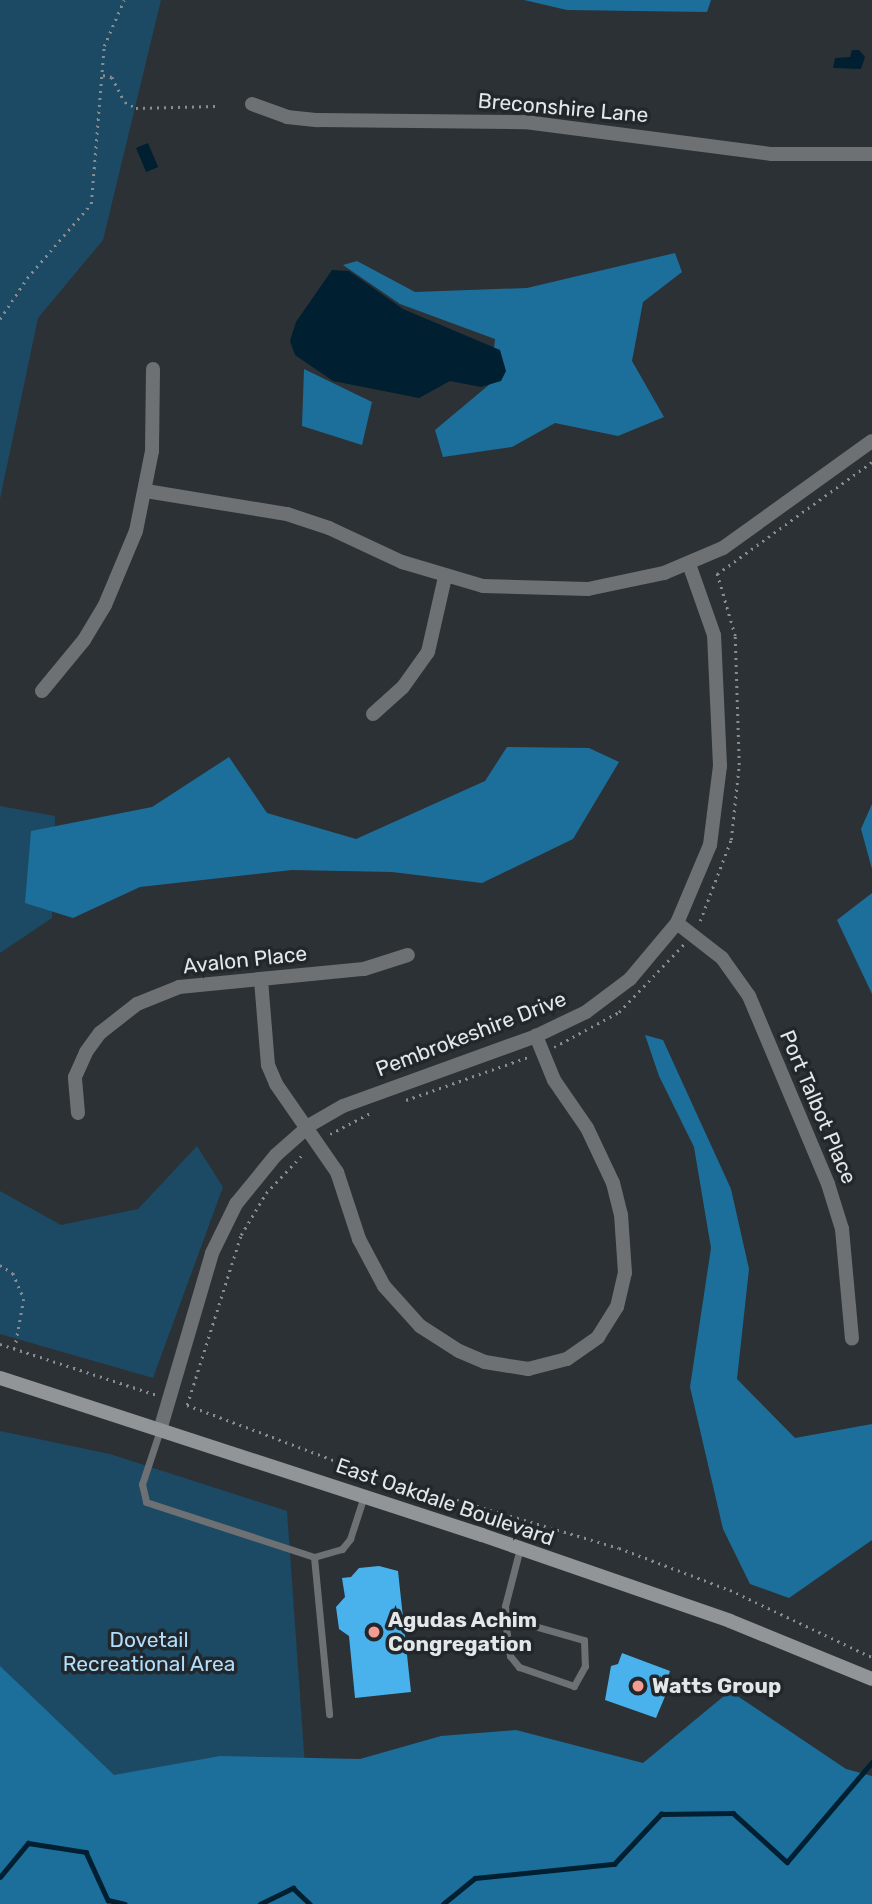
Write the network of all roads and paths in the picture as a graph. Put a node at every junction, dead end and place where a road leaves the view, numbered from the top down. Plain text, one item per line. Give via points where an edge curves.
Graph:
1 (124, 0) edge
2 (103, 75) junction
3 (251, 104) dead end
4 (216, 106) dead end
5 (872, 154) edge
6 (0, 319) edge
7 (153, 369) dead end
8 (872, 441) edge
9 (872, 462) edge
10 (146, 491) junction
11 (689, 564) junction
12 (445, 577) junction
13 (42, 691) dead end
14 (373, 714) dead end
15 (677, 923) junction
16 (692, 933) junction
17 (408, 955) dead end
18 (261, 980) junction
19 (536, 1036) junction
20 (542, 1052) junction
21 (402, 1101) dead end
22 (382, 1109) dead end
23 (78, 1114) dead end
24 (305, 1129) junction
25 (315, 1143) junction
26 (0, 1265) edge
27 (852, 1339) dead end
28 (0, 1344) edge
29 (15, 1348) junction
30 (0, 1378) edge
31 (168, 1398) junction
32 (187, 1405) junction
33 (160, 1430) junction
34 (364, 1496) junction
35 (520, 1548) junction
36 (314, 1557) junction
37 (506, 1618) junction
38 (872, 1657) edge
39 (872, 1679) edge
40 (329, 1714) dead end

1 - 2 path via 107,35
2 - 4 path via 111,77 132,107
2 - 6 path via 91,204 27,278
3 - 5 street, Breconshire Lane via 287,117 318,120 525,122 772,154
7 - 10 street
8 - 11 street via 755,529
9 - 16 path via 716,574 735,636 739,765 731,840 708,906
10 - 12 street via 287,514
10 - 13 street via 136,531 105,606
11 - 12 street via 627,583 562,591 523,591
11 - 15 street, Pembrokeshire Drive via 714,635 720,766 710,845
12 - 14 street via 428,652 403,687
15 - 16 street, Port Talbot Place
15 - 19 street, Pembrokeshire Drive via 649,960 609,997
16 - 20 path via 660,975 619,1012
16 - 27 street, Port Talbot Place via 722,958 749,996 828,1184 842,1229
17 - 18 street, Avalon Place via 364,969
18 - 23 street, Avalon Place via 179,986 117,1017 100,1033 77,1070
18 - 24 street via 268,1065
19 - 20 street
19 - 24 street, Pembrokeshire Drive via 368,1095
20 - 21 path
20 - 25 street via 554,1080 600,1153 615,1194 625,1247 617,1307 598,1337 567,1359 538,1368 508,1368 458,1351 420,1326 399,1306 371,1265 345,1190
22 - 25 path
24 - 25 street
24 - 31 street, Pembrokeshire Drive via 252,1182 223,1228
25 - 32 path via 279,1178 240,1235
26 - 29 path via 13,1273 24,1299
28 - 29 path
29 - 31 path
30 - 33 main road, East Oakdale Boulevard
31 - 32 path
31 - 33 street, Pembrokeshire Drive
32 - 38 path via 376,1476 619,1548 730,1590
33 - 34 main road, East Oakdale Boulevard
33 - 36 lane via 142,1484 146,1502
34 - 35 main road, East Oakdale Boulevard
34 - 36 lane via 350,1539 341,1549
35 - 37 lane
35 - 39 main road, East Oakdale Boulevard via 730,1621
36 - 40 lane
37 - 37 lane via 510,1656 519,1667 574,1686 585,1666 584,1640

